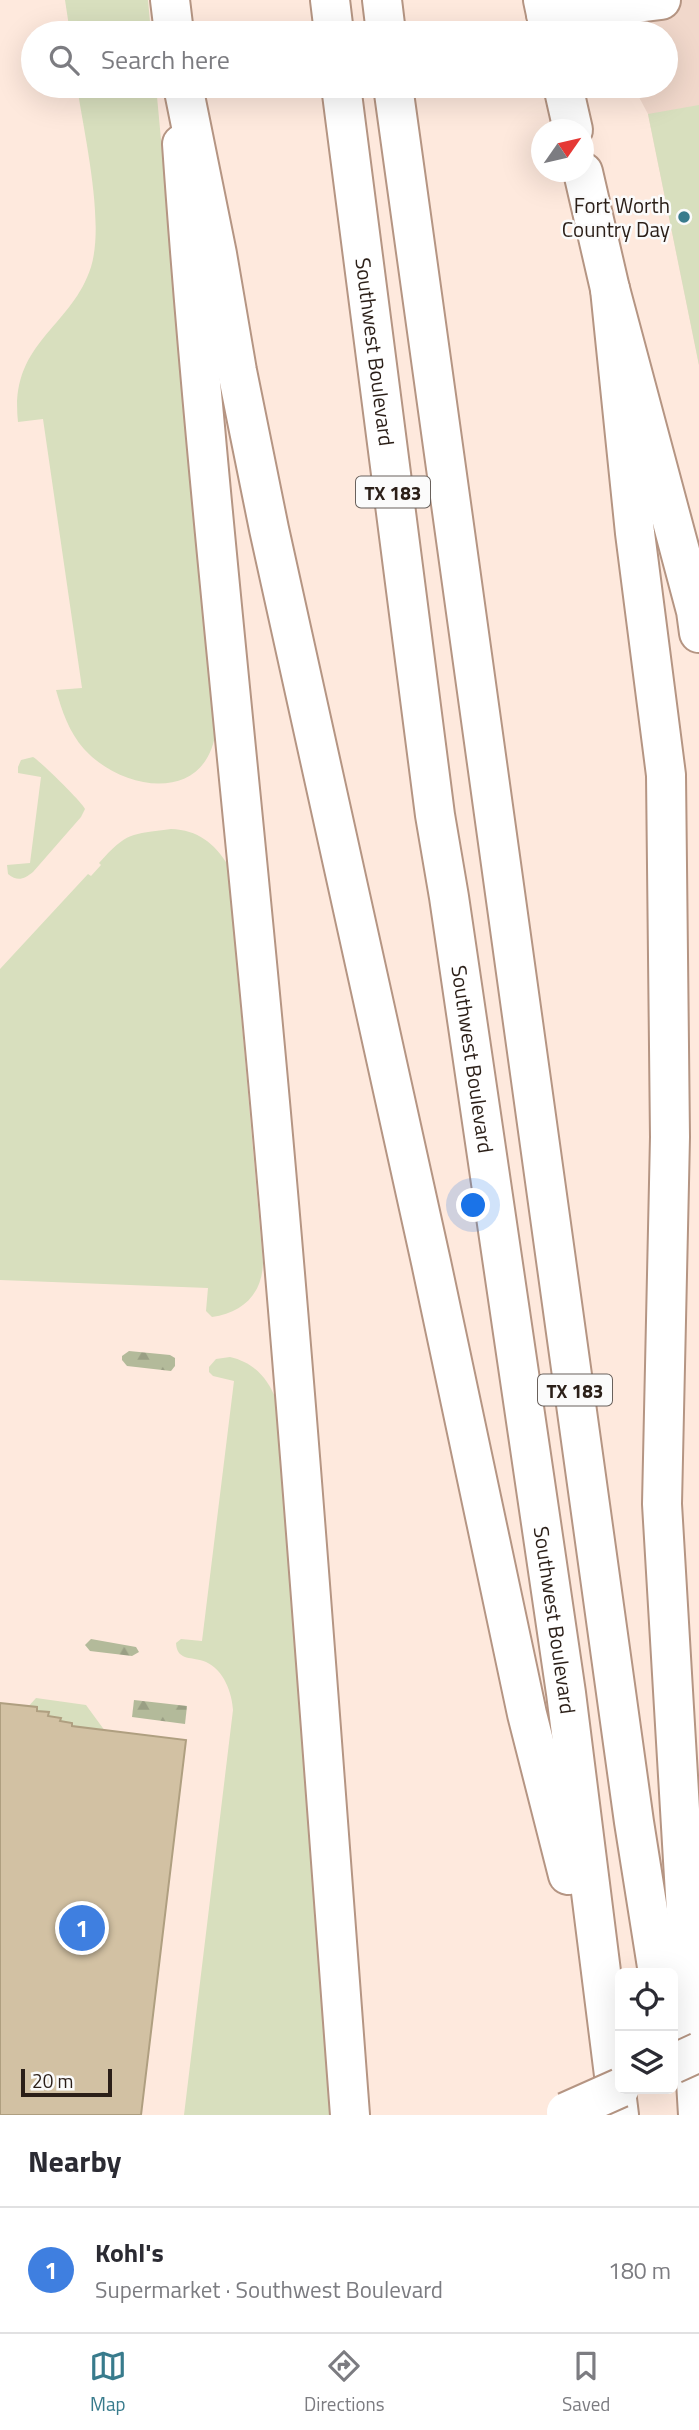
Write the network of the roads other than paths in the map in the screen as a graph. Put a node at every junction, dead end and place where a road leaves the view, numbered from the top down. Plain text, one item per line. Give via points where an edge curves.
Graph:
1 (170, 0) edge
2 (330, 0) edge
3 (382, 0) edge
4 (656, 0) edge
5 (546, 16) edge
6 (173, 21) edge
7 (333, 21) edge
8 (385, 21) edge
9 (179, 98) edge
10 (185, 98) edge
11 (343, 98) edge
12 (395, 98) edge
13 (566, 98) edge
14 (570, 119) edge
15 (585, 182) edge
16 (610, 289) junction
17 (699, 633) edge
18 (657, 1968) edge
19 (608, 2030) junction
20 (699, 2052) edge
21 (678, 2061) edge
22 (615, 2090) edge
23 (678, 2094) edge
24 (563, 2113) edge
25 (350, 2115) edge
26 (620, 2115) edge
27 (681, 2115) edge
28 (698, 2115) edge

1 - 6 main road
2 - 7 main road
3 - 8 main road
4 - 5 main road
9 - 25 main road via 196,347 287,1303
10 - 19 main road via 267,516 527,1714
11 - 19 main road, Southwest Boulevard / TX 183 via 435,815 564,1680
12 - 18 main road, TX 183
13 - 14 main road
15 - 16 main road
16 - 17 main road
16 - 28 main road via 666,775 670,1137 662,1504
19 - 26 main road, Southwest Boulevard / TX 183
20 - 21 main road, bridge
22 - 24 main road, bridge
23 - 27 main road

